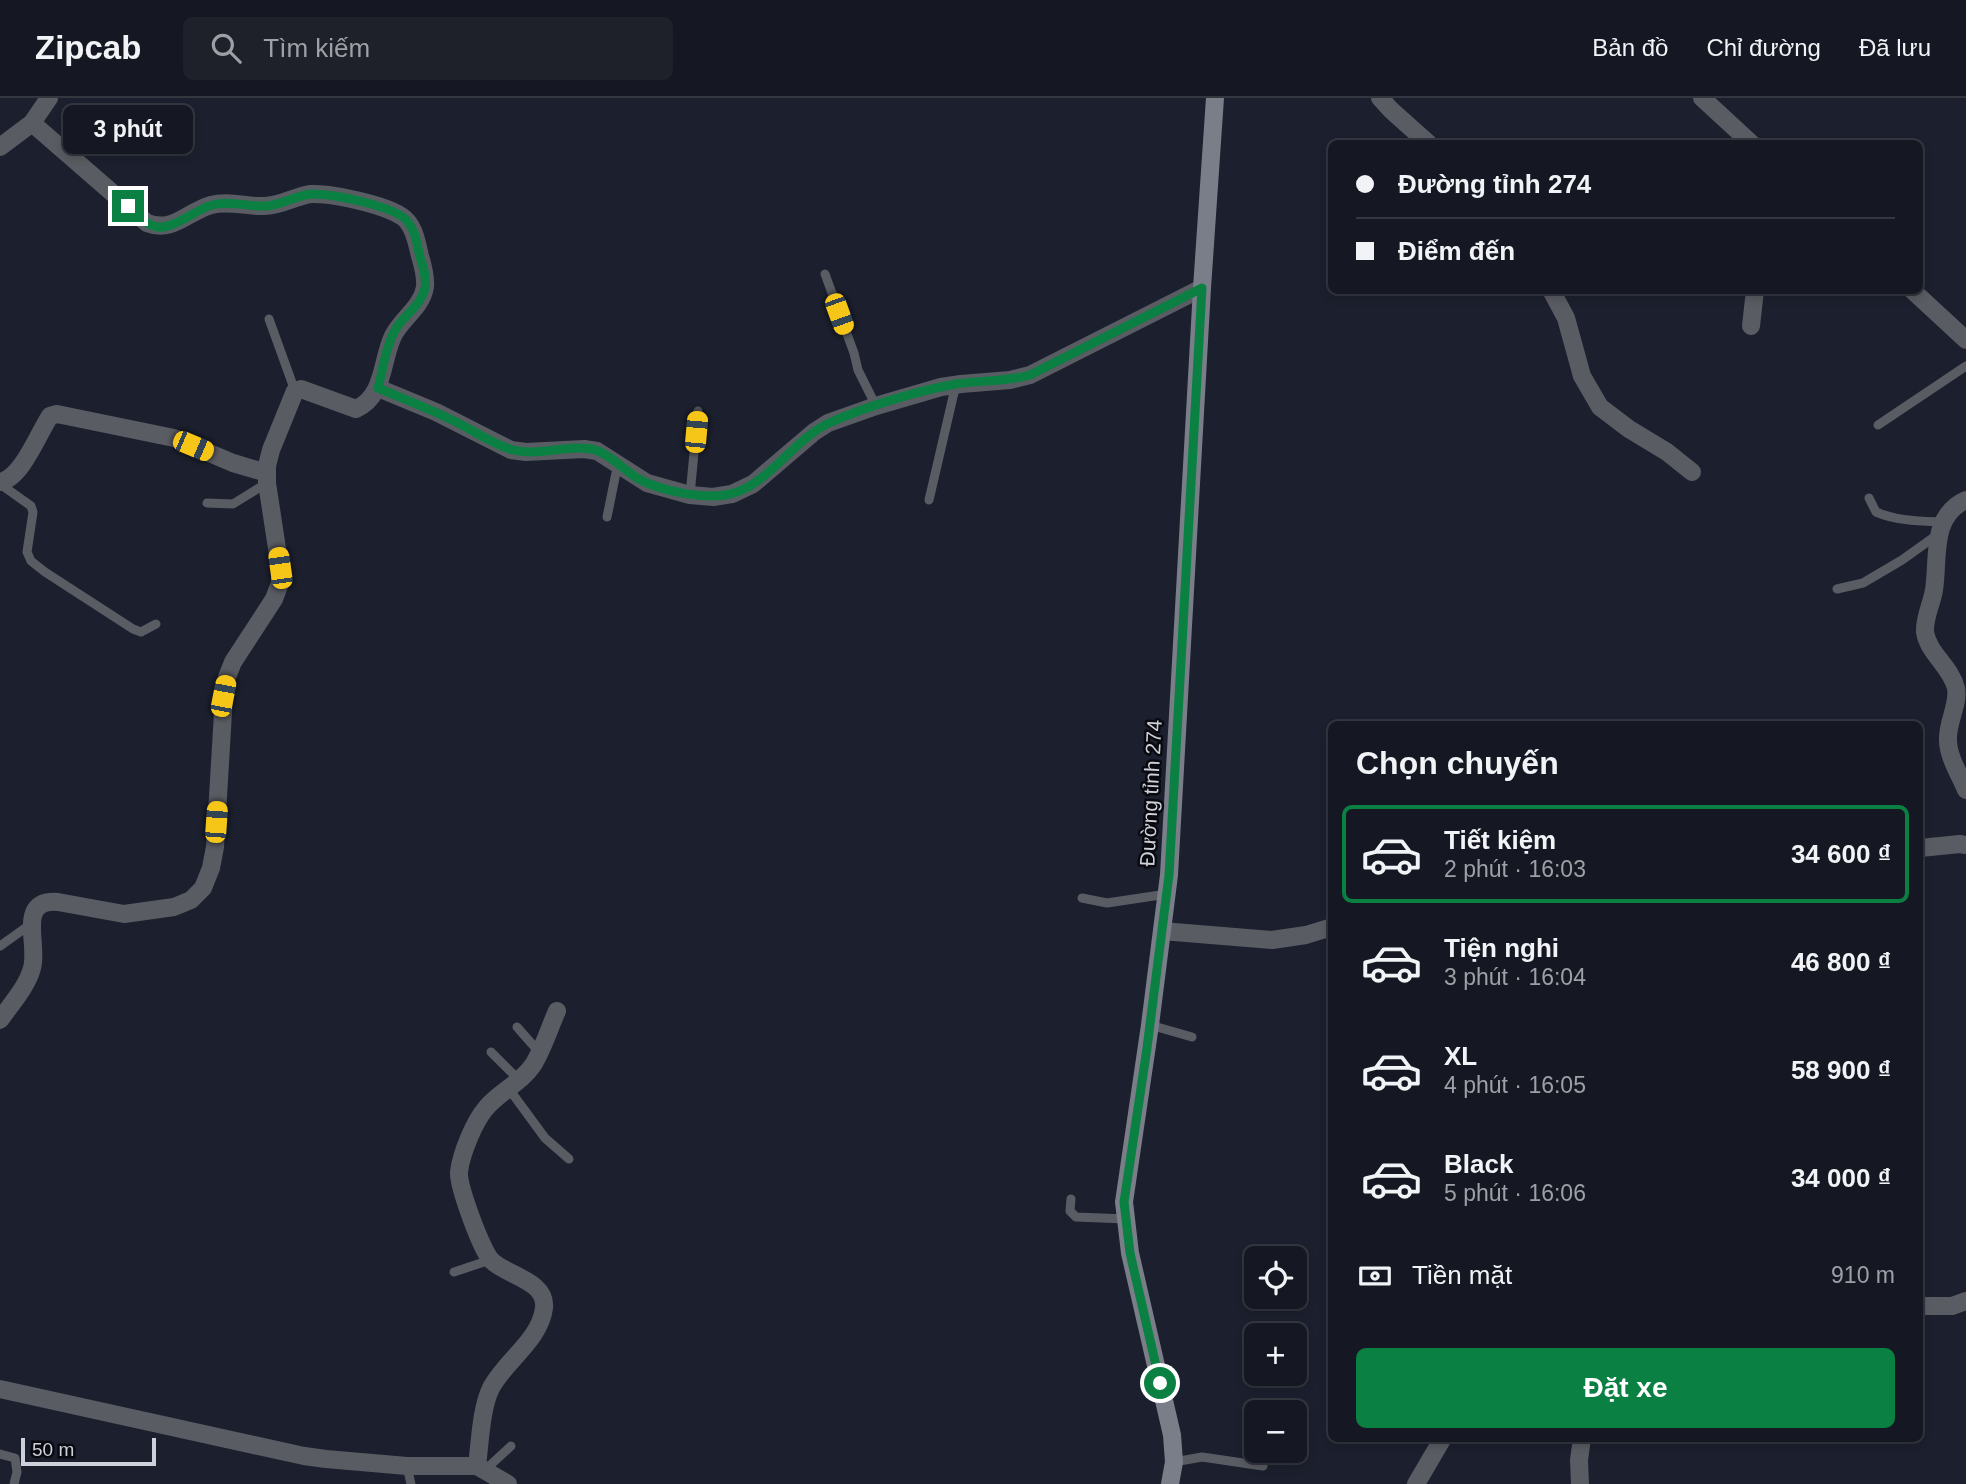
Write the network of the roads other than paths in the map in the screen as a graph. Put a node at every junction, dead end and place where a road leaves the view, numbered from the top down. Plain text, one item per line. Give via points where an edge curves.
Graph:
1 (49, 98) edge
2 (1215, 98) edge
3 (1380, 98) edge
4 (1702, 98) edge
5 (32, 123) junction
6 (1425, 140) edge
7 (1748, 140) edge
8 (0, 147) edge
9 (825, 274) dead end
10 (1202, 288) junction
11 (1553, 294) edge
12 (1755, 294) edge
13 (1916, 294) edge
14 (269, 319) dead end
15 (1751, 326) dead end
16 (1966, 340) edge
17 (1966, 366) edge
18 (956, 384) junction
19 (378, 388) junction
20 (295, 391) junction
21 (876, 406) junction
22 (698, 411) dead end
23 (1878, 425) dead end
24 (618, 463) junction
25 (1692, 471) dead end
26 (267, 478) junction
27 (0, 483) edge
28 (690, 495) junction
29 (1869, 498) dead end
30 (929, 500) dead end
31 (1966, 500) edge
32 (207, 503) dead end
33 (607, 517) dead end
34 (1941, 528) junction
35 (1837, 589) dead end
36 (156, 624) dead end
37 (1966, 790) edge
38 (1966, 845) edge
39 (1923, 848) edge
40 (1167, 894) junction
41 (1082, 898) dead end
42 (31, 924) junction
43 (1328, 928) edge
44 (1162, 931) junction
45 (0, 946) edge
46 (557, 1011) dead end
47 (0, 1020) edge
48 (1150, 1025) junction
49 (517, 1027) dead end
50 (1192, 1037) dead end
51 (491, 1052) dead end
52 (539, 1052) junction
53 (514, 1085) junction
54 (569, 1158) dead end
55 (1071, 1199) dead end
56 (1126, 1219) junction
57 (490, 1259) junction
58 (454, 1272) dead end
59 (1966, 1301) edge
60 (1923, 1306) edge
61 (0, 1389) edge
62 (1441, 1442) edge
63 (1581, 1442) edge
64 (511, 1446) dead end
65 (0, 1454) edge
66 (1174, 1462) junction
67 (407, 1466) junction
68 (1263, 1466) dead end
69 (481, 1468) junction
70 (14, 1484) edge
71 (411, 1484) edge
72 (508, 1484) edge
73 (1170, 1484) edge
74 (1416, 1484) edge
75 (1580, 1484) edge

1 - 5 street
2 - 10 main road, Đường tỉnh 274
3 - 6 street
4 - 7 street
5 - 8 street
5 - 19 street via 147,223 158,227 210,205 275,205 309,194 383,207 407,219 414,231 425,288 391,340
9 - 21 lane via 858,370
10 - 18 street via 1030,375
10 - 40 main road, Đường tỉnh 274
11 - 25 street via 1566,318 1582,376 1601,407
12 - 15 street
13 - 16 street
14 - 20 lane
17 - 23 lane
18 - 21 street
18 - 30 lane
19 - 20 street via 355,409 301,389
19 - 24 street via 511,450 583,449
20 - 26 street via 271,450
21 - 28 street via 814,432 753,484 732,494
22 - 28 lane
24 - 28 street via 647,483
24 - 33 lane
26 - 27 street via 174,438 57,414 50,416 20,469
26 - 32 lane via 233,504
26 - 42 street via 280,583 227,677 215,847 203,888 174,907 124,914 47,901 33,913
27 - 36 lane via 33,512 27,552 31,561 133,629 141,632
29 - 34 lane via 1876,512 1887,517
31 - 34 street via 1949,511
34 - 35 lane via 1902,560 1863,583
34 - 37 street via 1925,632 1956,689 1948,742
38 - 39 street
40 - 41 lane via 1107,903
40 - 44 main road, Đường tỉnh 274
42 - 45 lane
42 - 47 street via 32,970
43 - 44 street via 1272,940
44 - 48 main road, Đường tỉnh 274
46 - 52 street
48 - 50 lane
48 - 56 main road, Đường tỉnh 274 via 1124,1202
49 - 52 lane
51 - 53 lane
52 - 53 street
53 - 54 lane via 545,1138
53 - 57 street via 486,1108 458,1175
55 - 56 lane via 1070,1211 1076,1217
56 - 66 main road, Đường tỉnh 274
57 - 58 lane
57 - 69 street via 534,1285 543,1294 544,1307 532,1336 489,1391
59 - 60 street
61 - 67 street via 304,1456
62 - 74 street
63 - 75 street
64 - 69 lane
65 - 70 lane via 15,1458 18,1472
66 - 68 lane via 1202,1457
66 - 73 main road, Đường tỉnh 274
67 - 69 street
67 - 71 lane
69 - 72 street

